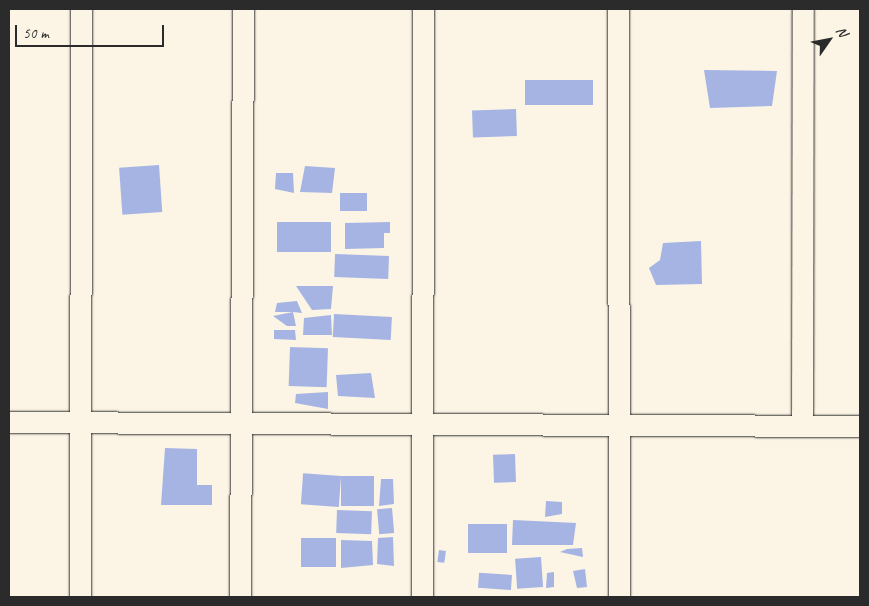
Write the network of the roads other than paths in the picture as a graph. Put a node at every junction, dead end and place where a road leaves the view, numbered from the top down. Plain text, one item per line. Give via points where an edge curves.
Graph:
1 (81, 9) edge
2 (243, 9) edge
3 (424, 9) edge
4 (618, 9) edge
5 (803, 9) edge
6 (9, 422) edge
7 (80, 422) junction
8 (241, 423) junction
9 (423, 423) junction
10 (619, 424) junction
11 (802, 426) junction
12 (860, 426) edge
13 (80, 597) edge
14 (240, 597) edge
15 (422, 597) edge
16 (619, 597) edge

1 - 7 street
2 - 8 street
3 - 9 street
4 - 10 street
5 - 11 street
6 - 7 street
7 - 8 street
7 - 13 street
8 - 9 street
8 - 14 street
9 - 10 street
9 - 15 street
10 - 11 street
10 - 16 street
11 - 12 street

